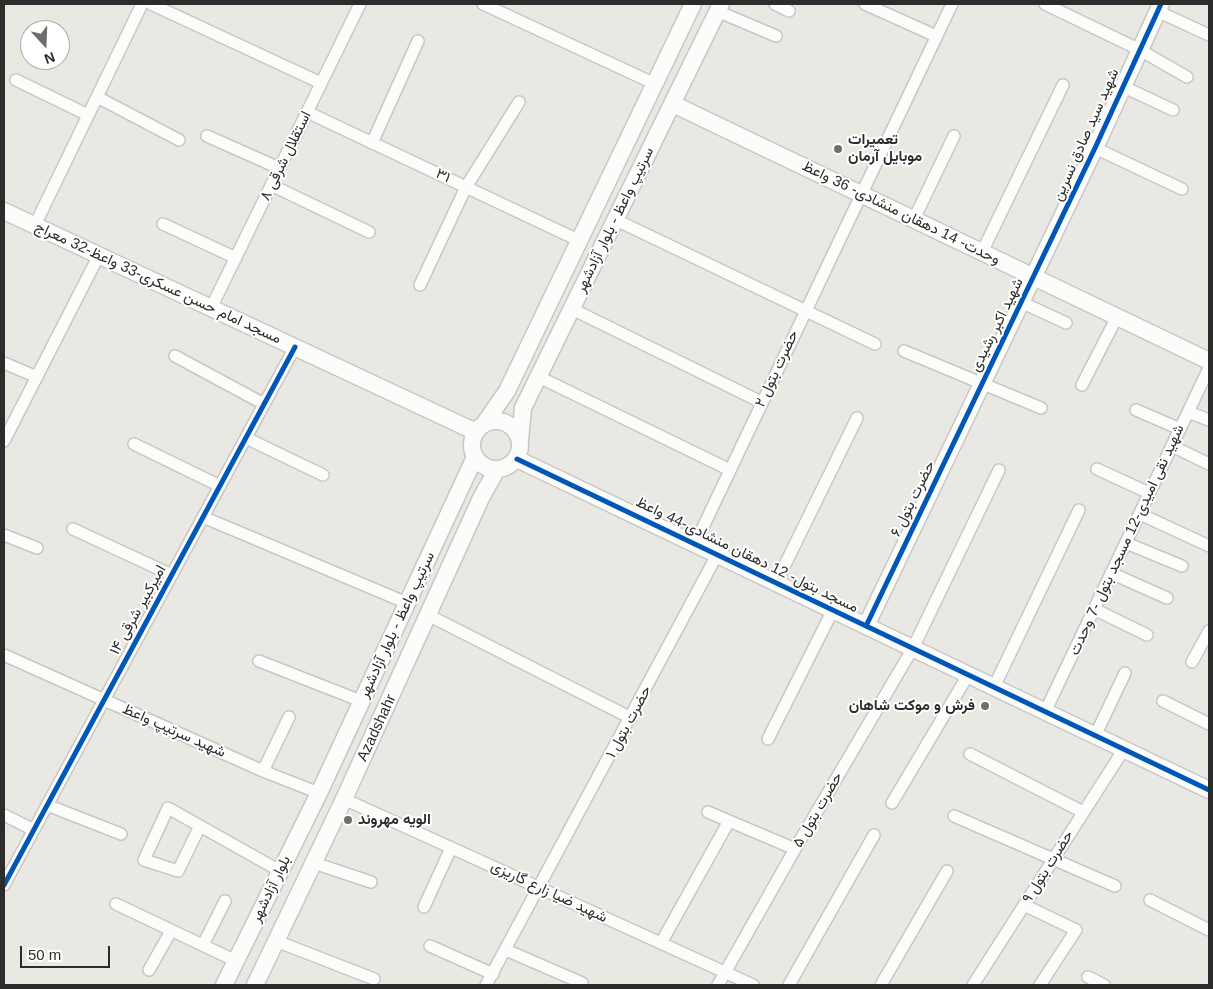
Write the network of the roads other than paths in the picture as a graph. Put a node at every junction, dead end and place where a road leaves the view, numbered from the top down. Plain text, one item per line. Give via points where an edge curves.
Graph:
1 (142, 4) edge
2 (151, 4) edge
3 (360, 4) edge
4 (483, 4) edge
5 (693, 4) edge
6 (775, 4) edge
7 (866, 4) edge
8 (952, 4) edge
9 (1045, 4) edge
10 (1159, 7) edge
11 (719, 8) edge
12 (790, 11) dead end
13 (1209, 35) edge
14 (776, 36) dead end
15 (936, 36) junction
16 (418, 41) dead end
17 (1138, 50) junction
18 (1187, 78) dead end
19 (16, 80) dead end
20 (322, 83) junction
21 (654, 83) junction
22 (1063, 85) dead end
23 (1122, 86) junction
24 (97, 97) junction
25 (519, 102) dead end
26 (673, 104) junction
27 (1173, 110) dead end
28 (307, 112) junction
29 (88, 115) junction
30 (207, 136) dead end
31 (954, 136) dead end
32 (179, 140) dead end
33 (372, 143) junction
34 (1095, 148) junction
35 (280, 168) junction
36 (272, 185) junction
37 (466, 187) junction
38 (1182, 189) dead end
39 (860, 194) junction
40 (4, 211) edge
41 (614, 219) junction
42 (914, 219) junction
43 (164, 224) dead end
44 (35, 225) junction
45 (370, 232) dead end
46 (578, 240) junction
47 (982, 252) junction
48 (99, 255) junction
49 (236, 258) junction
50 (1033, 276) junction
51 (420, 285) dead end
52 (1021, 302) junction
53 (211, 308) junction
54 (572, 309) junction
55 (805, 309) junction
56 (1117, 316) junction
57 (1066, 323) dead end
58 (875, 344) dead end
59 (295, 347) junction
60 (904, 351) dead end
61 (175, 356) dead end
62 (1209, 360) edge
63 (4, 363) edge
64 (1209, 368) edge
65 (37, 376) junction
66 (540, 377) junction
67 (982, 383) junction
68 (1082, 385) dead end
69 (761, 402) junction
70 (264, 404) junction
71 (1041, 408) dead end
72 (1136, 410) dead end
73 (1188, 412) junction
74 (857, 418) dead end
75 (1209, 420) edge
76 (480, 428) junction
77 (1180, 429) junction
78 (246, 438) junction
79 (520, 440) junction
80 (4, 441) edge
81 (134, 444) dead end
82 (1172, 446) junction
83 (475, 457) junction
84 (517, 459) junction
85 (1209, 464) edge
86 (497, 469) junction
87 (1097, 469) dead end
88 (730, 470) junction
89 (999, 470) dead end
90 (323, 475) dead end
91 (220, 486) junction
92 (1149, 493) junction
93 (1079, 510) dead end
94 (1140, 514) junction
95 (203, 516) junction
96 (73, 529) dead end
97 (4, 535) edge
98 (1126, 542) junction
99 (694, 544) junction
100 (1209, 546) edge
101 (36, 548) dead end
102 (717, 555) junction
103 (1182, 566) dead end
104 (1111, 573) junction
105 (172, 575) junction
106 (776, 583) junction
107 (1167, 598) dead end
108 (407, 603) junction
109 (1094, 609) junction
110 (833, 610) junction
111 (428, 615) junction
112 (866, 626) junction
113 (1209, 632) edge
114 (1147, 635) dead end
115 (913, 648) junction
116 (4, 655) edge
117 (260, 661) dead end
118 (1192, 662) dead end
119 (1125, 673) dead end
120 (968, 675) junction
121 (994, 687) junction
122 (104, 699) junction
123 (361, 701) junction
124 (1163, 701) dead end
125 (1045, 712) junction
126 (289, 717) dead end
127 (631, 718) junction
128 (1209, 724) edge
129 (1095, 736) junction
130 (768, 739) dead end
131 (1124, 749) junction
132 (970, 754) dead end
133 (263, 771) junction
134 (1209, 790) edge
135 (319, 793) junction
136 (344, 799) junction
137 (892, 803) dead end
138 (47, 805) junction
139 (708, 812) dead end
140 (1083, 812) junction
141 (4, 815) edge
142 (954, 816) dead end
143 (729, 821) junction
144 (200, 826) junction
145 (34, 830) junction
146 (121, 834) dead end
147 (874, 835) dead end
148 (451, 848) junction
149 (795, 849) junction
150 (1052, 860) junction
151 (314, 862) junction
152 (280, 871) junction
153 (947, 871) dead end
154 (371, 882) dead end
155 (4, 885) edge
156 (1115, 886) dead end
157 (540, 888) junction
158 (1150, 900) dead end
159 (225, 901) dead end
160 (116, 904) dead end
161 (1024, 905) junction
162 (424, 907) dead end
163 (1209, 930) edge
164 (171, 931) junction
165 (276, 941) junction
166 (661, 943) junction
167 (203, 945) junction
168 (430, 946) dead end
169 (506, 950) junction
170 (236, 961) junction
171 (149, 970) dead end
172 (726, 973) junction
173 (493, 974) junction
174 (1088, 978) dead end
175 (374, 980) dead end
176 (582, 984) dead end
177 (224, 985) edge
178 (255, 985) edge
179 (486, 985) edge
180 (718, 985) edge
181 (753, 985) edge
182 (788, 985) edge
183 (881, 985) edge
184 (973, 985) edge
185 (1040, 985) edge
186 (1104, 985) edge

1 - 24 street
2 - 20 street
3 - 20 street, استقلال شرقی ۸
4 - 21 street
5 - 21 street, سرتیپ واعظ - بلوار آزادشهر
6 - 12 street
7 - 15 street
8 - 15 street, حضرت بتول ۲
9 - 17 street
10 - 13 street
10 - 17 street, شهید سید صادق نسرین
11 - 14 street
11 - 26 street, سرتیپ واعظ - بلوار آزادشهر
15 - 39 street, حضرت بتول ۲
16 - 33 street
17 - 18 street
17 - 23 street, شهید سید صادق نسرین
19 - 29 street
20 - 28 street, استقلال شرقی ۸
21 - 46 street, سرتیپ واعظ - بلوار آزادشهر
22 - 47 street
23 - 27 street
23 - 34 street, شهید سید صادق نسرین
24 - 29 street
24 - 32 street
25 - 37 street
26 - 39 street, وحدت- 14 دهقان منشادی- 36 واعظ
26 - 41 street, سرتیپ واعظ - بلوار آزادشهر
28 - 33 street, ۳۱
28 - 35 street, استقلال شرقی ۸
29 - 44 street
30 - 35 street
31 - 42 street
33 - 37 street, ۳۱
34 - 38 street
34 - 50 street, شهید سید صادق نسرین
35 - 36 street, استقلال شرقی ۸
36 - 45 street
36 - 49 street, استقلال شرقی ۸
37 - 46 street, ۳۱
37 - 51 street
39 - 42 street, وحدت- 14 دهقان منشادی- 36 واعظ
39 - 55 street, حضرت بتول ۲
40 - 44 street, مسجد امام حسن عسکری-33 واعظ-32 معراج
41 - 54 street, سرتیپ واعظ - بلوار آزادشهر
41 - 55 street
42 - 47 street, وحدت- 14 دهقان منشادی- 36 واعظ
43 - 49 street
44 - 48 street, مسجد امام حسن عسکری-33 واعظ-32 معراج
46 - 76 street, سرتیپ واعظ - بلوار آزادشهر via 507,391
47 - 50 street, وحدت- 14 دهقان منشادی- 36 واعظ
48 - 53 street, مسجد امام حسن عسکری-33 واعظ-32 معراج
48 - 65 street
49 - 53 street, استقلال شرقی ۸
50 - 52 street, شهید اکبر رشیدی
50 - 56 street, وحدت- 14 دهقان منشادی- 36 واعظ
52 - 57 street
52 - 67 street, شهید اکبر رشیدی
53 - 59 street, مسجد امام حسن عسکری-33 واعظ-32 معراج
54 - 66 street, سرتیپ واعظ - بلوار آزادشهر
54 - 69 street
55 - 58 street
55 - 69 street, حضرت بتول ۲
56 - 62 street, وحدت- 14 دهقان منشادی- 36 واعظ
56 - 68 street
59 - 70 street, ۱۴ امیرکبیر شرقی
59 - 76 street, مسجد امام حسن عسکری-33 واعظ-32 معراج
60 - 67 street
61 - 70 street
63 - 65 street
64 - 73 street, شهید نقی امیدی-12 مسجد بتول -7 وحدت
65 - 80 street
66 - 79 street, سرتیپ واعظ - بلوار آزادشهر via 523,408
66 - 88 street
67 - 71 street
67 - 112 street, حضرت بتول ۶
69 - 88 street, حضرت بتول ۲
70 - 78 street, ۱۴ امیرکبیر شرقی
72 - 77 street
73 - 75 street
73 - 77 street, شهید نقی امیدی-12 مسجد بتول -7 وحدت
74 - 106 street
76 - 79 street via 491,421 506,422 518,432
76 - 83 street via 472,444
77 - 82 street, شهید نقی امیدی-12 مسجد بتول -7 وحدت
78 - 90 street
78 - 91 street, ۱۴ امیرکبیر شرقی
79 - 84 street
81 - 91 street
82 - 85 street
82 - 92 street, شهید نقی امیدی-12 مسجد بتول -7 وحدت
83 - 86 street via 484,466
83 - 108 street, سرتیپ واعظ - بلوار آزادشهر
84 - 86 street
84 - 99 street, مسجد بتول- 12 دهقان منشادی-44 واعظ
86 - 111 street, Azadshahr
87 - 92 street
88 - 99 street, حضرت بتول ۲
89 - 115 street, حضرت بتول ۵
91 - 95 street, ۱۴ امیرکبیر شرقی
92 - 94 street, شهید نقی امیدی-12 مسجد بتول -7 وحدت
93 - 121 street
94 - 98 street, شهید نقی امیدی-12 مسجد بتول -7 وحدت
94 - 100 street
95 - 105 street, ۱۴ امیرکبیر شرقی
95 - 108 street
96 - 105 street
97 - 101 street
98 - 103 street
98 - 104 street, شهید نقی امیدی-12 مسجد بتول -7 وحدت
99 - 102 street, مسجد بتول- 12 دهقان منشادی-44 واعظ
102 - 106 street, مسجد بتول- 12 دهقان منشادی-44 واعظ
102 - 127 street, حضرت بتول ۱
104 - 107 street
104 - 109 street, شهید نقی امیدی-12 مسجد بتول -7 وحدت
105 - 122 street, ۱۴ امیرکبیر شرقی
106 - 110 street, مسجد بتول- 12 دهقان منشادی-44 واعظ
108 - 123 street, سرتیپ واعظ - بلوار آزادشهر
109 - 114 street
109 - 125 street, شهید نقی امیدی-12 مسجد بتول -7 وحدت
110 - 112 street, مسجد بتول- 12 دهقان منشادی-44 واعظ
110 - 130 street
111 - 127 street
111 - 136 street, Azadshahr
112 - 115 street, مسجد بتول- 12 دهقان منشادی-44 واعظ
113 - 118 street
115 - 120 street, مسجد بتول- 12 دهقان منشادی-44 واعظ
115 - 149 street, حضرت بتول ۵
116 - 122 street, شهید سرتیپ واعظ
117 - 123 street
119 - 129 street
120 - 121 street, مسجد بتول- 12 دهقان منشادی-44 واعظ
120 - 137 street
121 - 125 street, مسجد بتول- 12 دهقان منشادی-44 واعظ
122 - 133 street, شهید سرتیپ واعظ
122 - 138 street, ۱۴ امیرکبیر شرقی
123 - 135 street, سرتیپ واعظ - بلوار آزادشهر
124 - 128 street
125 - 129 street, مسجد بتول- 12 دهقان منشادی-44 واعظ
126 - 133 street
127 - 157 street, حضرت بتول ۱
129 - 131 street, مسجد بتول- 12 دهقان منشادی-44 واعظ
131 - 134 street, مسجد بتول- 12 دهقان منشادی-44 واعظ
131 - 140 street, حضرت بتول ۹
132 - 140 street
133 - 135 street, شهید سرتیپ واعظ
135 - 152 street, بلوار آزادشهر
136 - 148 street, شهید ضیا زارع گاریزی
136 - 151 street, Azadshahr
138 - 145 street, ۱۴ امیرکبیر شرقی
138 - 146 street
139 - 143 street
140 - 150 street, حضرت بتول ۹
141 - 145 street
142 - 150 street
143 - 149 street
143 - 166 street
144 - 144 street via 168,808 144,860 178,871
144 - 152 street
145 - 155 street, ۱۴ امیرکبیر شرقی
147 - 182 street
148 - 157 street, شهید ضیا زارع گاریزی
148 - 162 street
149 - 172 street, حضرت بتول ۵
150 - 156 street
150 - 161 street, حضرت بتول ۹
151 - 154 street
151 - 165 street, Azadshahr
152 - 170 street, بلوار آزادشهر
153 - 183 street
157 - 166 street, شهید ضیا زارع گاریزی
157 - 169 street, حضرت بتول ۱
158 - 163 street
159 - 167 street
160 - 164 street
161 - 184 street, حضرت بتول ۹
161 - 185 street via 1076,930
164 - 167 street
164 - 171 street
165 - 175 street
165 - 178 street, Azadshahr
166 - 172 street, شهید ضیا زارع گاریزی
167 - 170 street
168 - 173 street
169 - 173 street, حضرت بتول ۱
169 - 176 street
170 - 177 street, بلوار آزادشهر
172 - 180 street, حضرت بتول ۵
172 - 181 street, شهید ضیا زارع گاریزی
173 - 179 street, حضرت بتول ۱
174 - 186 street

